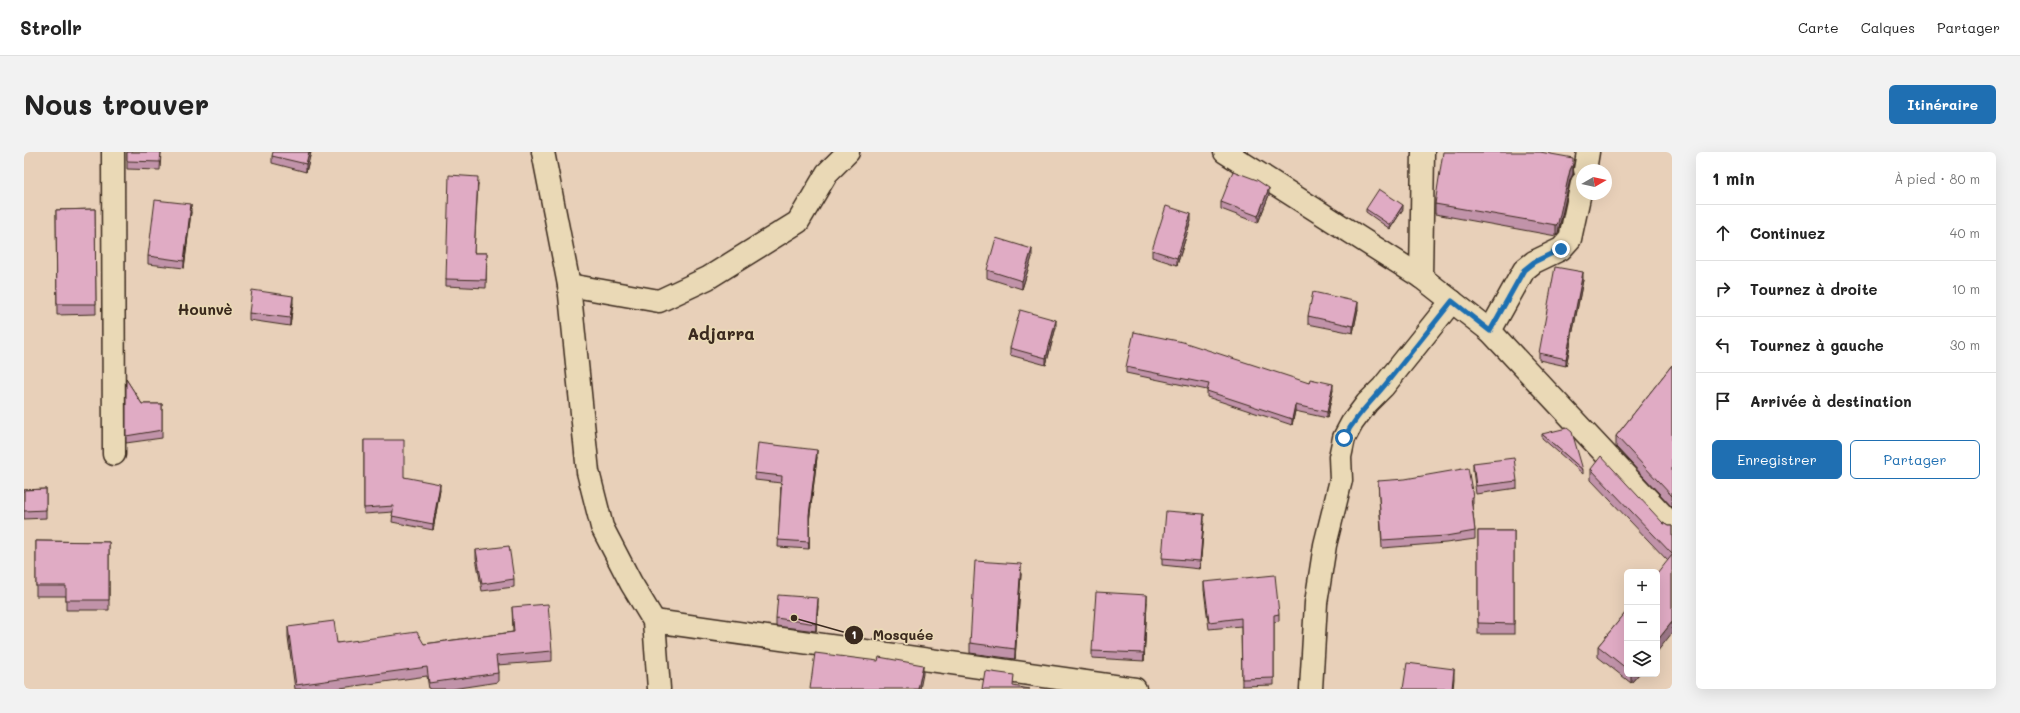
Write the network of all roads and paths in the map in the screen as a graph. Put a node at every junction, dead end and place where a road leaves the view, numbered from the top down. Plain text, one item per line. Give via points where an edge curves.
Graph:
1 (113, 152) edge
2 (543, 152) edge
3 (848, 152) edge
4 (1225, 152) edge
5 (1423, 152) edge
6 (1588, 152) edge
7 (1586, 164) edge
8 (1578, 200) edge
9 (1421, 277) junction
10 (569, 285) junction
11 (1452, 301) junction
12 (1490, 331) junction
13 (114, 454) dead end
14 (1672, 524) edge
15 (654, 621) junction
16 (659, 689) edge
17 (1135, 689) edge
18 (1311, 689) edge

1 - 13 street
2 - 10 street
3 - 10 street via 827,173 798,222 708,278 659,301
4 - 9 street
5 - 9 street
6 - 7 street
8 - 12 street via 1570,239 1561,249 1534,262 1524,270
9 - 11 street
10 - 15 street via 588,472 602,527 631,584
11 - 12 street
11 - 18 street via 1363,408 1344,438 1340,457 1341,480 1325,545 1316,603
12 - 14 street
15 - 16 street
15 - 17 street

